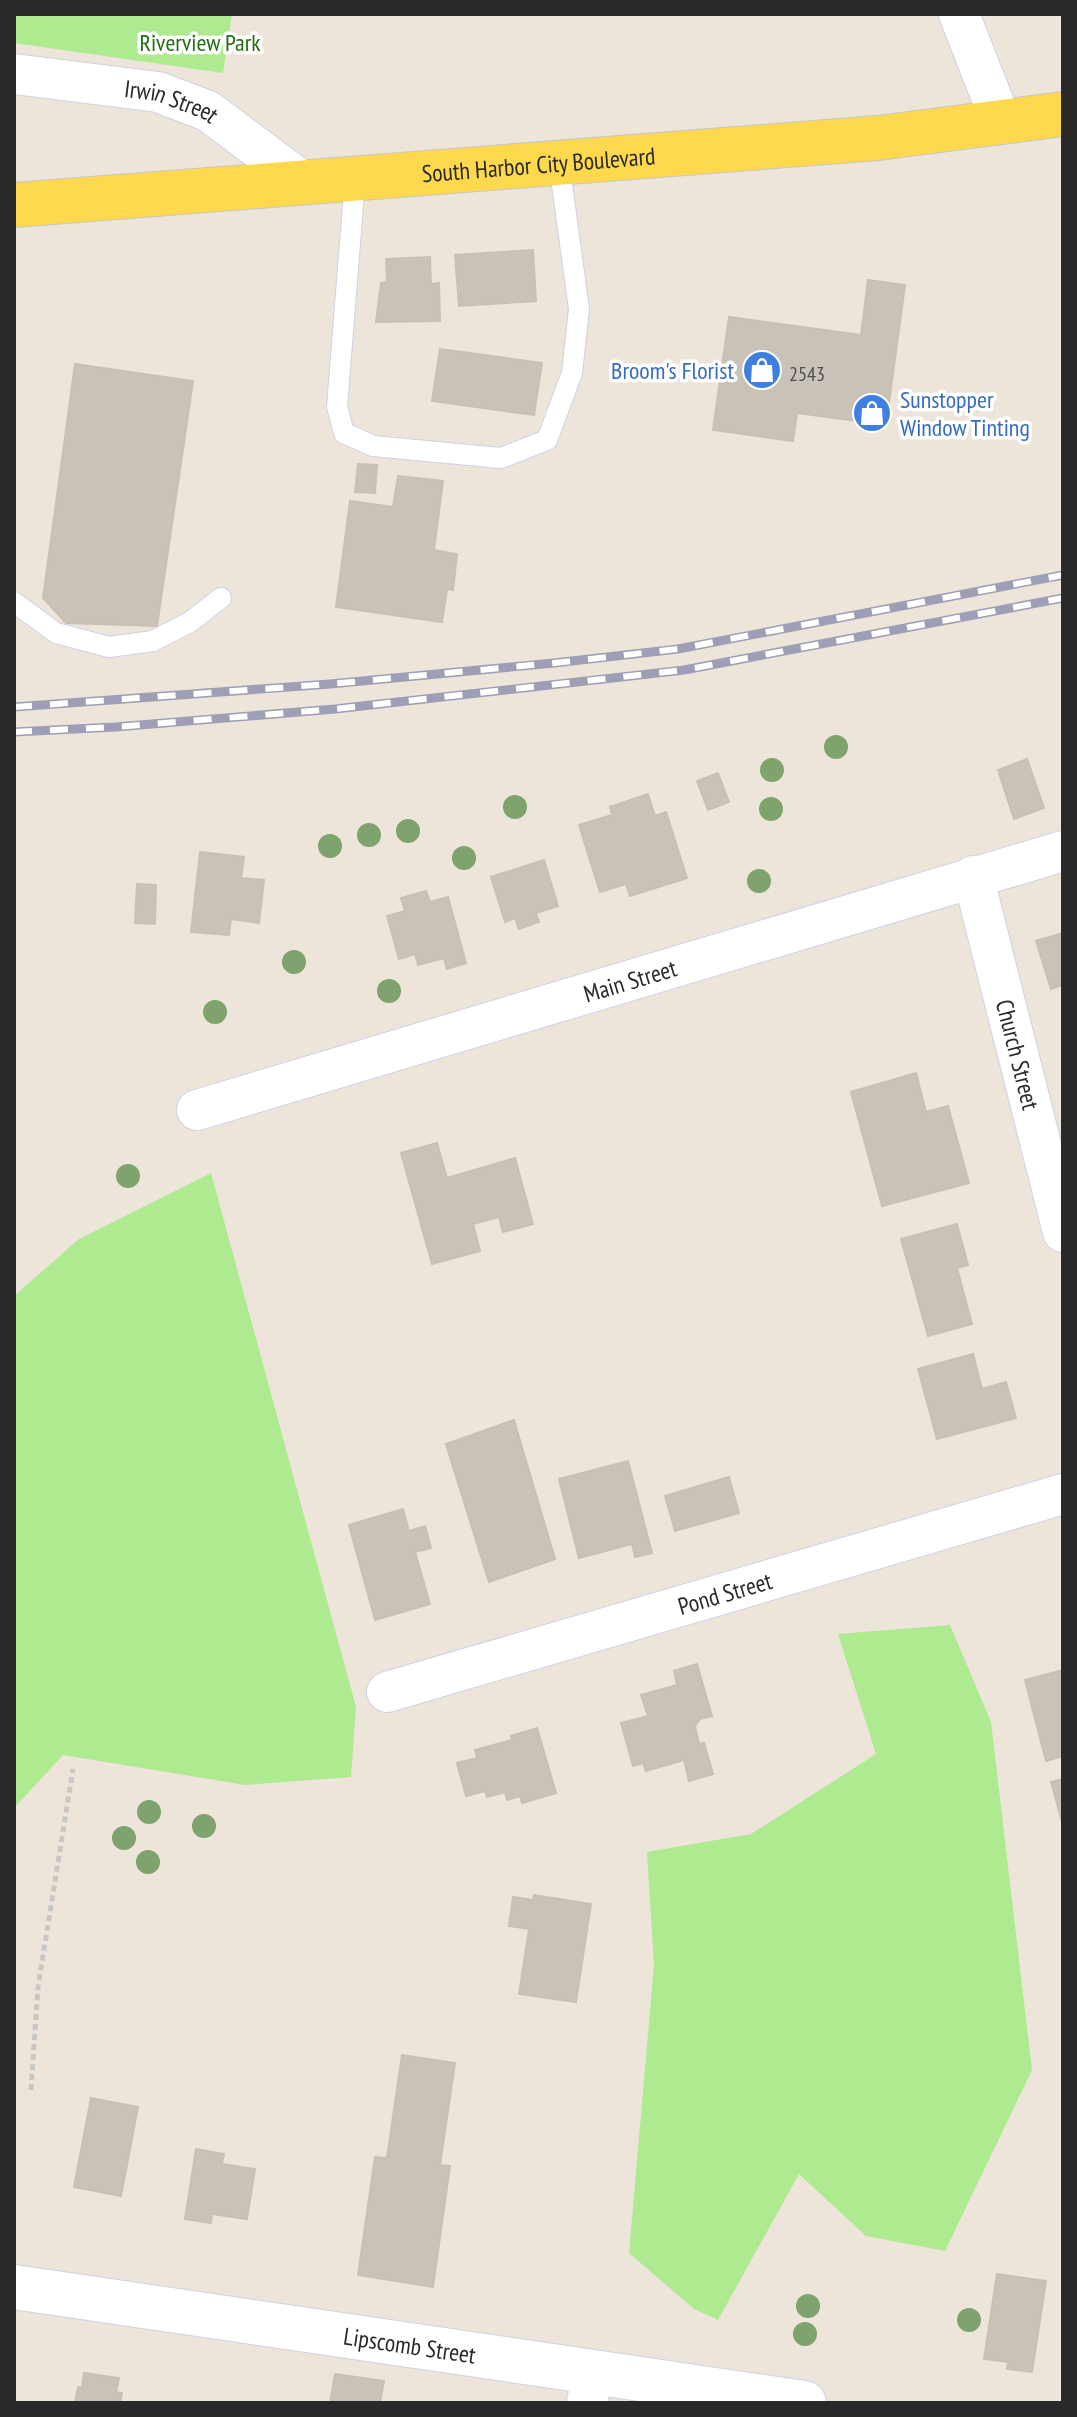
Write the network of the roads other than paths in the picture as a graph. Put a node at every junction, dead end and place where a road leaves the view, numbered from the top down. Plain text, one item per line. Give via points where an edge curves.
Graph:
1 (959, 14) edge
2 (14, 74) edge
3 (1063, 114) edge
4 (1002, 124) junction
5 (559, 163) junction
6 (355, 180) junction
7 (304, 183) junction
8 (14, 205) edge
9 (221, 598) dead end
10 (14, 602) edge
11 (1063, 851) edge
12 (973, 876) junction
13 (197, 1110) dead end
14 (1063, 1232) edge
15 (1063, 1494) edge
16 (387, 1692) dead end
17 (14, 2287) edge
18 (590, 2388) edge
19 (804, 2403) edge

1 - 4 street
2 - 7 street, Irwin Street via 158,92 208,111
3 - 4 main road, South Harbor City Boulevard
4 - 5 main road, South Harbor City Boulevard
5 - 6 main road, South Harbor City Boulevard
5 - 6 lane via 579,309 572,373 547,440 501,458 373,446 344,433 337,407
6 - 7 main road, South Harbor City Boulevard
7 - 8 main road, South Harbor City Boulevard
9 - 10 lane via 153,641 109,647 56,633
11 - 12 street, Main Street
12 - 13 street, Main Street
12 - 14 street, Church Street
15 - 16 street, Pond Street
17 - 18 street, Lipscomb Street
18 - 19 street, Lipscomb Street

